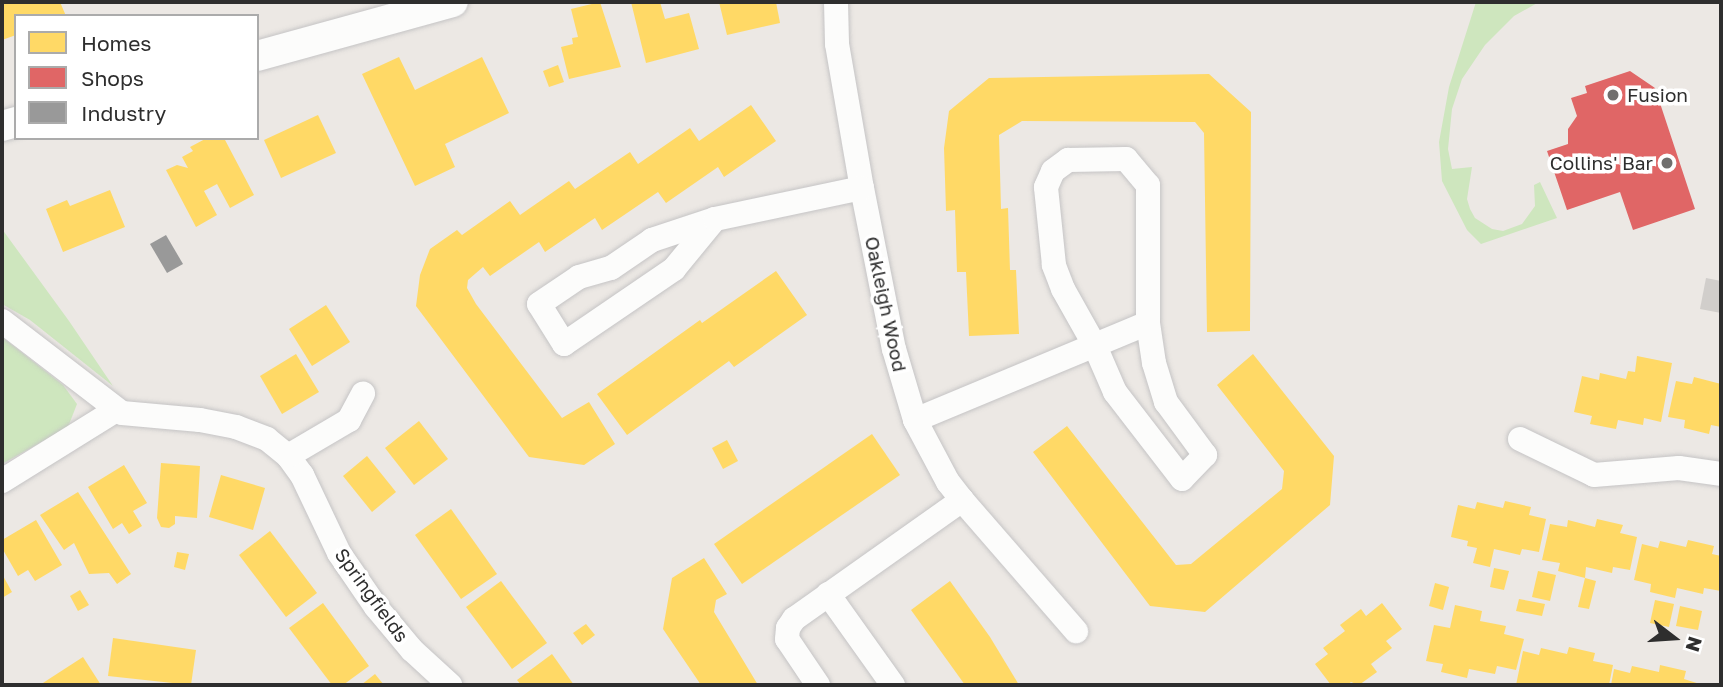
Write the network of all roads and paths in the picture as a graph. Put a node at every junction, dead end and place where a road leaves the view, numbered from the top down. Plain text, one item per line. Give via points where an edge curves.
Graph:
1 (453, 2) edge
2 (836, 2) edge
3 (259, 55) edge
4 (862, 188) junction
5 (715, 219) junction
6 (2, 321) edge
7 (1148, 323) junction
8 (1095, 346) junction
9 (363, 394) dead end
10 (116, 410) junction
11 (915, 419) junction
12 (1520, 439) dead end
13 (288, 456) junction
14 (1721, 474) edge
15 (2, 481) edge
16 (962, 500) junction
17 (828, 594) junction
18 (1076, 631) dead end
19 (450, 685) edge
20 (818, 685) edge
21 (893, 685) edge

1 - 3 street
2 - 4 street, Oakleigh Wood via 836,44
4 - 5 street
4 - 11 street, Oakleigh Wood via 894,349
5 - 5 street via 652,240 611,268 579,277 538,304 564,344 674,270
6 - 10 street, Springfields
7 - 8 street
7 - 8 street via 1166,402 1205,455 1182,479 1115,392
7 - 8 street via 1148,186 1126,159 1069,160 1053,171 1046,187 1054,265
8 - 11 street
9 - 13 street via 349,420
10 - 13 street, Springfields via 236,427 267,439
10 - 15 street
11 - 16 street, Oakleigh Wood
12 - 14 street via 1594,475 1679,468
13 - 19 street, Springfields via 359,582 410,648
16 - 17 street
16 - 18 street, Oakleigh Wood
17 - 20 street via 788,628 790,645
17 - 21 street

